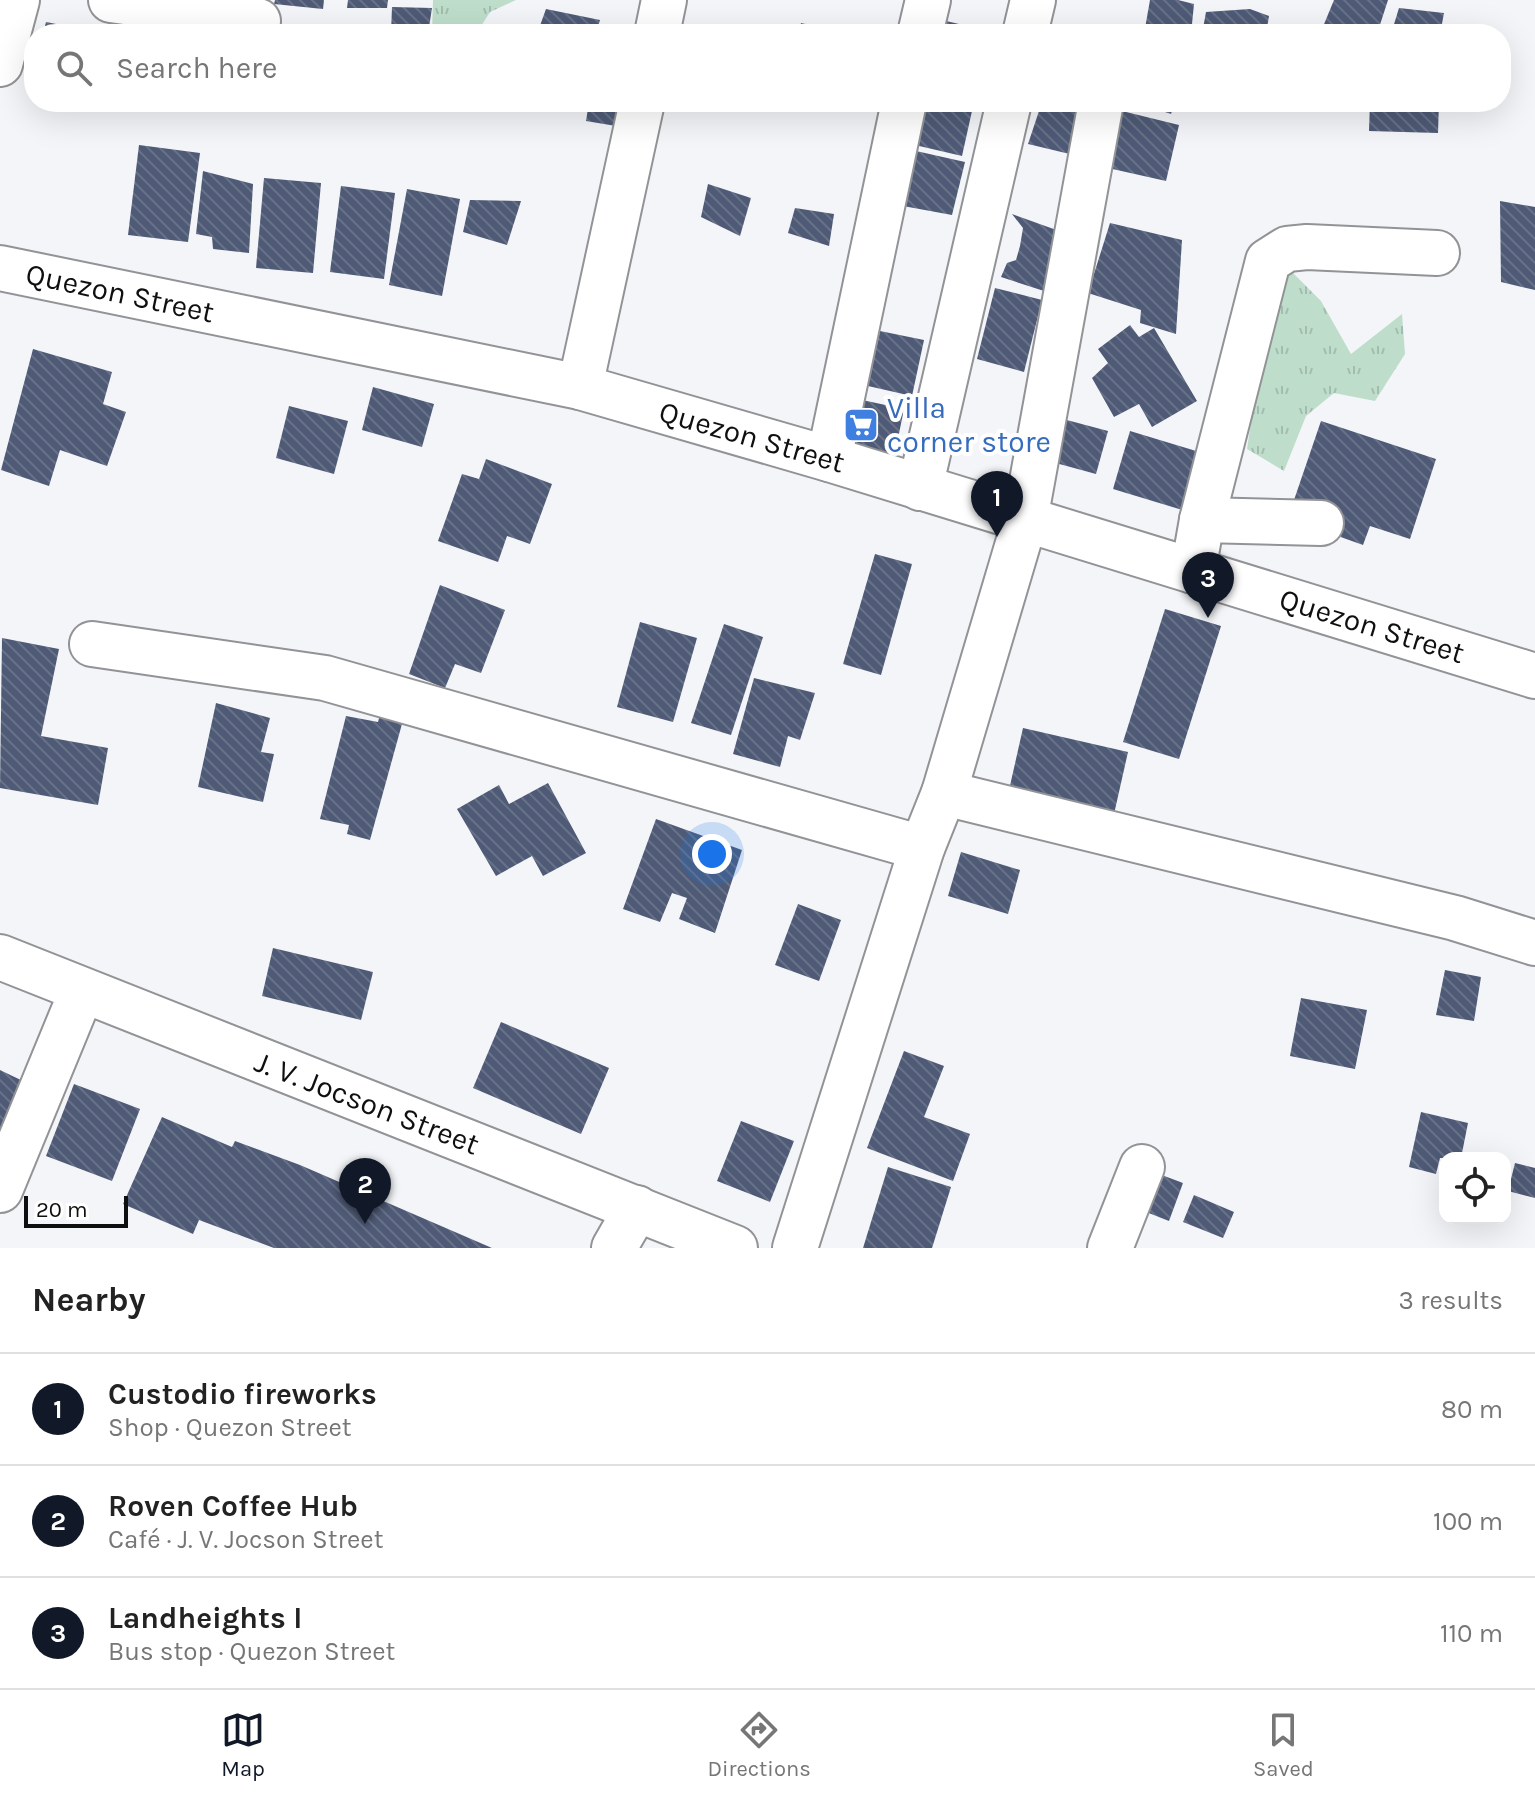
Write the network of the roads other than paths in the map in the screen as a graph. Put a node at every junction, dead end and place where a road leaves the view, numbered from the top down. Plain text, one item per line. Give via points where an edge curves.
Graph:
1 (17, 0) edge
2 (111, 0) edge
3 (664, 0) edge
4 (928, 0) edge
5 (1033, 0) edge
6 (258, 21) dead end
7 (659, 24) edge
8 (922, 24) edge
9 (1027, 24) edge
10 (0, 64) edge
11 (640, 112) edge
12 (902, 112) edge
13 (1007, 112) edge
14 (1099, 112) edge
15 (1437, 253) dead end
16 (0, 268) edge
17 (580, 387) junction
18 (829, 459) junction
19 (920, 488) junction
20 (1025, 520) junction
21 (1202, 520) junction
22 (1321, 523) dead end
23 (1193, 571) junction
24 (92, 644) dead end
25 (1535, 676) edge
26 (944, 793) junction
27 (922, 848) junction
28 (1535, 943) edge
29 (0, 957) edge
30 (82, 991) junction
31 (1142, 1167) dead end
32 (0, 1190) edge
33 (637, 1208) junction
34 (614, 1248) edge
35 (735, 1248) edge
36 (795, 1248) edge
37 (1110, 1248) edge

1 - 10 street
2 - 6 street
3 - 7 street
4 - 8 street
5 - 9 street
11 - 17 street
12 - 18 street
13 - 19 street
14 - 20 street
15 - 21 street via 1307,247 1287,249 1268,261
16 - 17 street, Quezon Street
17 - 18 street, Quezon Street
18 - 19 street, Quezon Street
19 - 20 street, Quezon Street
20 - 23 street, Quezon Street
20 - 26 street
21 - 22 street
21 - 23 street
23 - 25 street, Quezon Street
24 - 27 street via 325,678
26 - 27 street
26 - 28 street via 1455,918
27 - 36 street
29 - 30 street, J. V. Jocson Street
30 - 32 street
30 - 33 street, J. V. Jocson Street
31 - 37 street
33 - 34 street
33 - 35 street, J. V. Jocson Street

